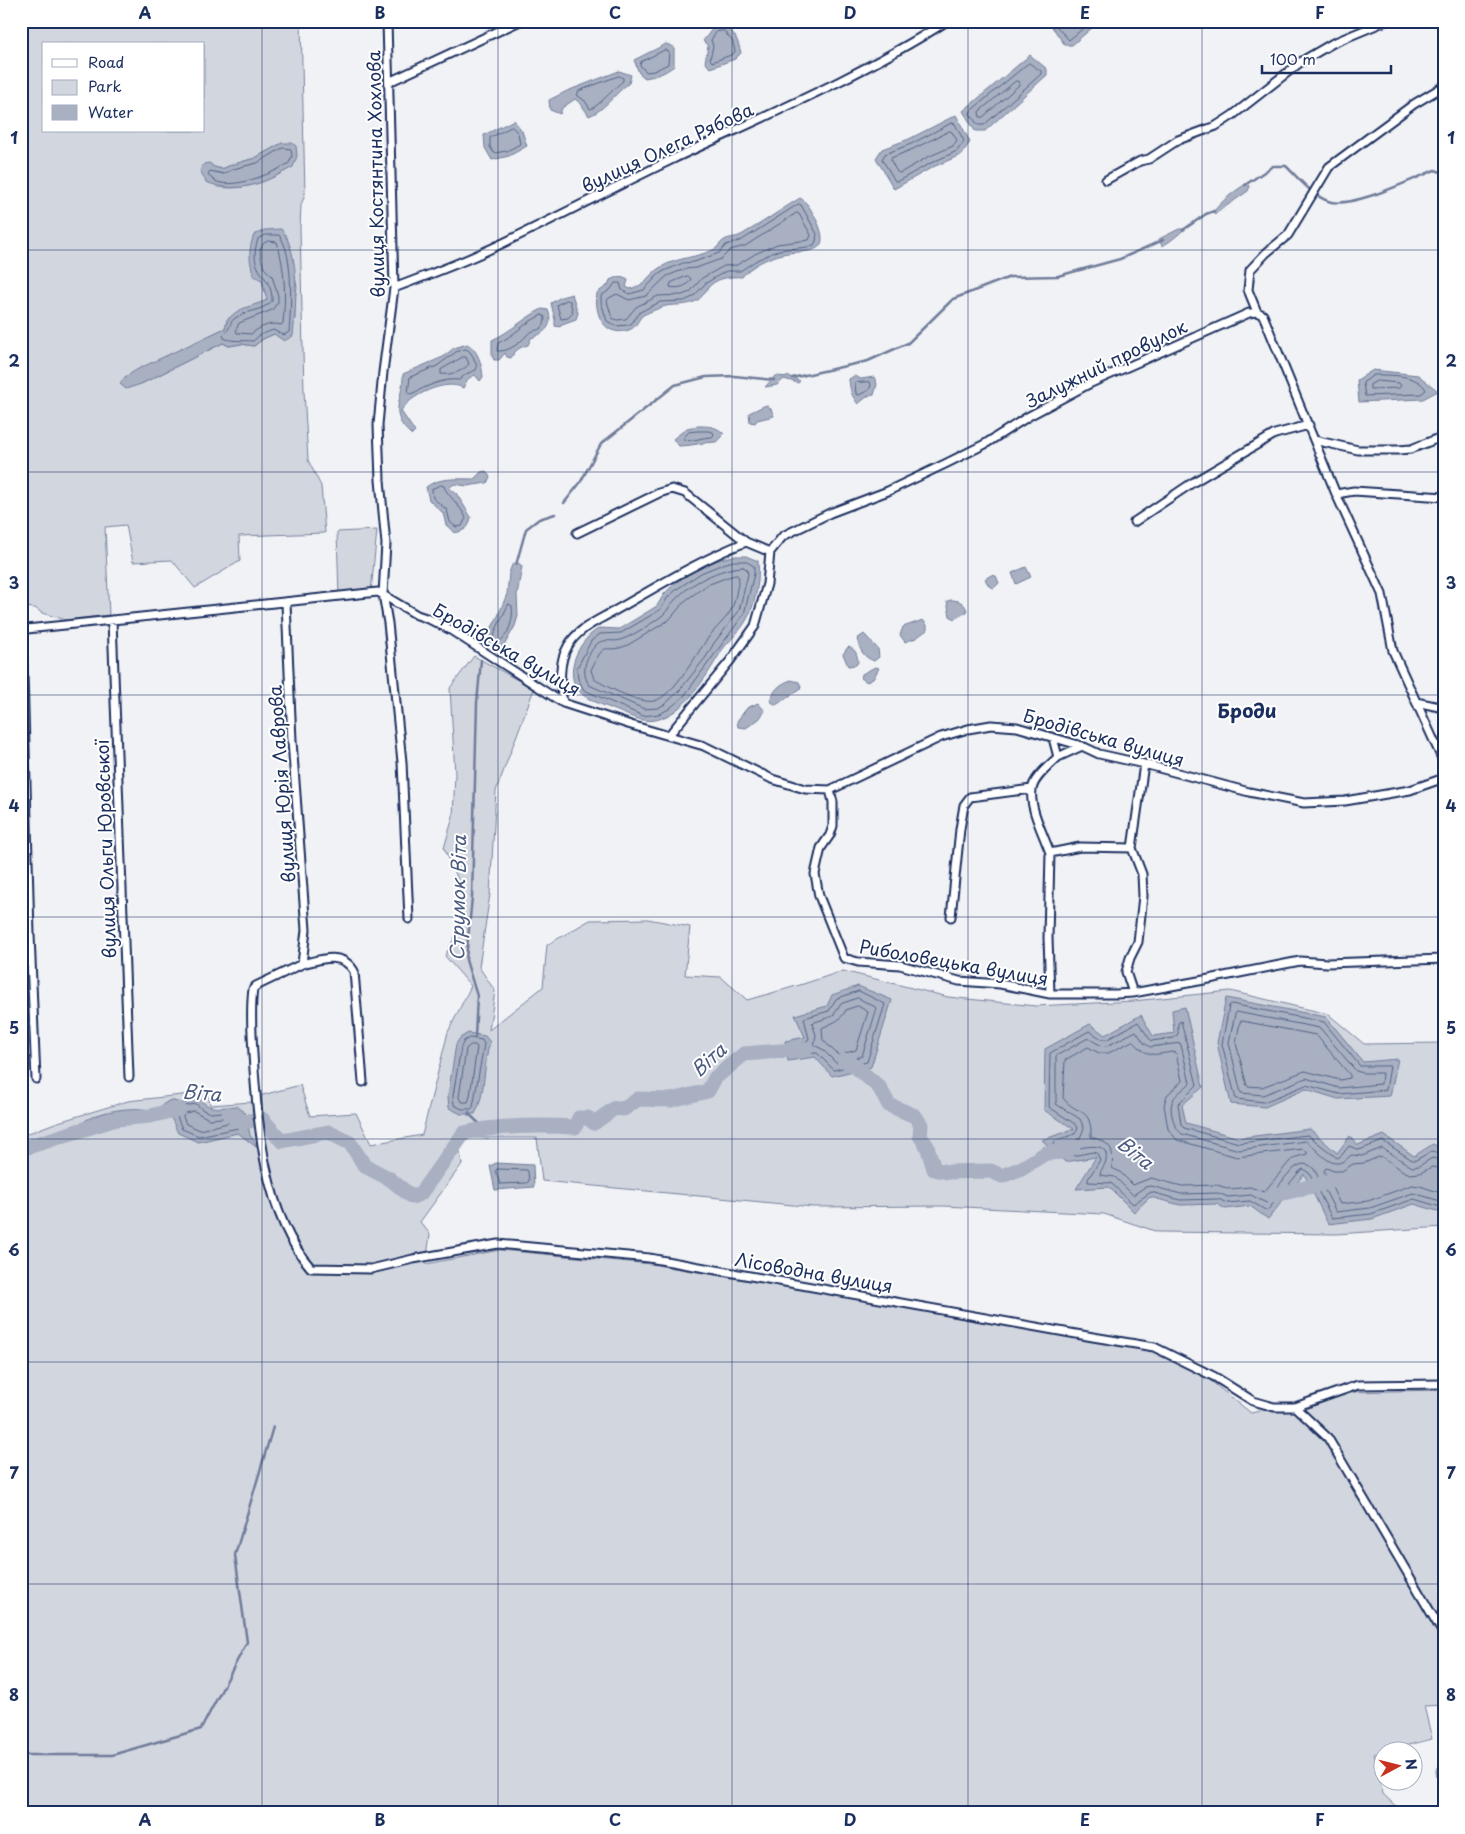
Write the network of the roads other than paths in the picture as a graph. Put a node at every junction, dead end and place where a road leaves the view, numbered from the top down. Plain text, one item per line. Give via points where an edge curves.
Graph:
1 (387, 21) edge
2 (520, 21) edge
3 (947, 21) edge
4 (1386, 21) edge
5 (389, 82) junction
6 (1444, 86) edge
7 (1106, 180) dead end
8 (394, 288) junction
9 (1257, 312) junction
10 (1309, 425) junction
11 (1444, 436) edge
12 (1314, 440) junction
13 (1336, 494) junction
14 (1444, 497) edge
15 (1134, 522) dead end
16 (577, 533) dead end
17 (746, 542) junction
18 (770, 552) junction
19 (383, 594) junction
20 (286, 603) junction
21 (112, 620) junction
22 (1416, 702) junction
23 (563, 703) junction
24 (1444, 708) edge
25 (669, 735) junction
26 (1053, 738) junction
27 (1082, 746) junction
28 (1058, 757) junction
29 (1444, 763) edge
30 (1144, 764) junction
31 (1444, 778) edge
32 (1032, 789) junction
33 (830, 790) junction
34 (1132, 848) junction
35 (1050, 852) junction
36 (951, 917) dead end
37 (409, 919) dead end
38 (1444, 960) edge
39 (302, 964) junction
40 (1133, 993) junction
41 (1050, 994) junction
42 (129, 1077) dead end
43 (36, 1079) dead end
44 (363, 1082) dead end
45 (1444, 1384) edge
46 (1296, 1407) junction
47 (1444, 1635) edge

1 - 5 street, вулиця Костянтина Хохлова
2 - 5 street
3 - 8 street, вулиця Олега Рябова via 865,68 770,114 484,252
4 - 7 street via 1333,43 1302,61 1216,126 1178,140 1149,159 1140,160
5 - 8 street, вулиця Костянтина Хохлова
6 - 9 street via 1414,104 1329,167 1288,235 1250,270 1248,290
8 - 19 street, вулиця Костянтина Хохлова via 378,425 386,544
9 - 10 street via 1263,315
9 - 18 street, Залужний провулок via 1091,383 1029,416 986,444 783,536
10 - 12 street
10 - 15 street via 1274,434
11 - 12 street via 1411,449 1398,450 1358,450
12 - 13 street
13 - 14 street via 1363,491
13 - 22 street via 1382,594 1393,651
16 - 17 street via 672,489 685,493
17 - 18 street
17 - 23 street via 645,592 578,633 567,647 561,666
18 - 25 street via 767,584 755,626
19 - 20 street via 371,592
19 - 23 street, Бродівська вулиця via 449,629
19 - 37 street, вулиця Костянтина Хохлова via 402,762
20 - 21 street
20 - 39 street, вулиця Юрія Лаврова via 306,930
21 - 42 street, вулиця Ольги Юровської
21 - 43 street via 23,630 22,634
22 - 24 street
22 - 29 street
23 - 25 street, Бродівська вулиця
25 - 33 street, Бродівська вулиця via 704,746 772,779 805,789
26 - 27 street, Бродівська вулиця
26 - 28 street
26 - 33 street, Бродівська вулиця via 1017,727 991,725 968,729 941,737
27 - 28 street
27 - 30 street, Бродівська вулиця via 1100,754
28 - 32 street via 1036,780
30 - 31 street, Бродівська вулиця via 1304,803 1345,801 1410,790
30 - 34 street
32 - 35 street via 1034,809
32 - 36 street via 970,796 964,805
33 - 41 street, Риболовецька вулиця via 833,826 821,848 815,874 819,896 844,958 900,965 959,981 1000,984
34 - 35 street via 1080,847
34 - 40 street via 1142,874 1143,896 1138,942 1126,972
35 - 41 street
38 - 40 street, Риболовецька вулиця via 1327,963 1300,960
39 - 44 street via 334,958 346,962 354,972
39 - 46 street, Лісоводна вулиця via 253,989 252,1021 256,1108 264,1156 278,1206 299,1254 311,1268 372,1269 498,1244 649,1258 1154,1346 1216,1377 1254,1401 1274,1407
40 - 41 street, Риболовецька вулиця
45 - 46 street, Лісоводна вулиця via 1358,1386
46 - 47 street via 1328,1438

